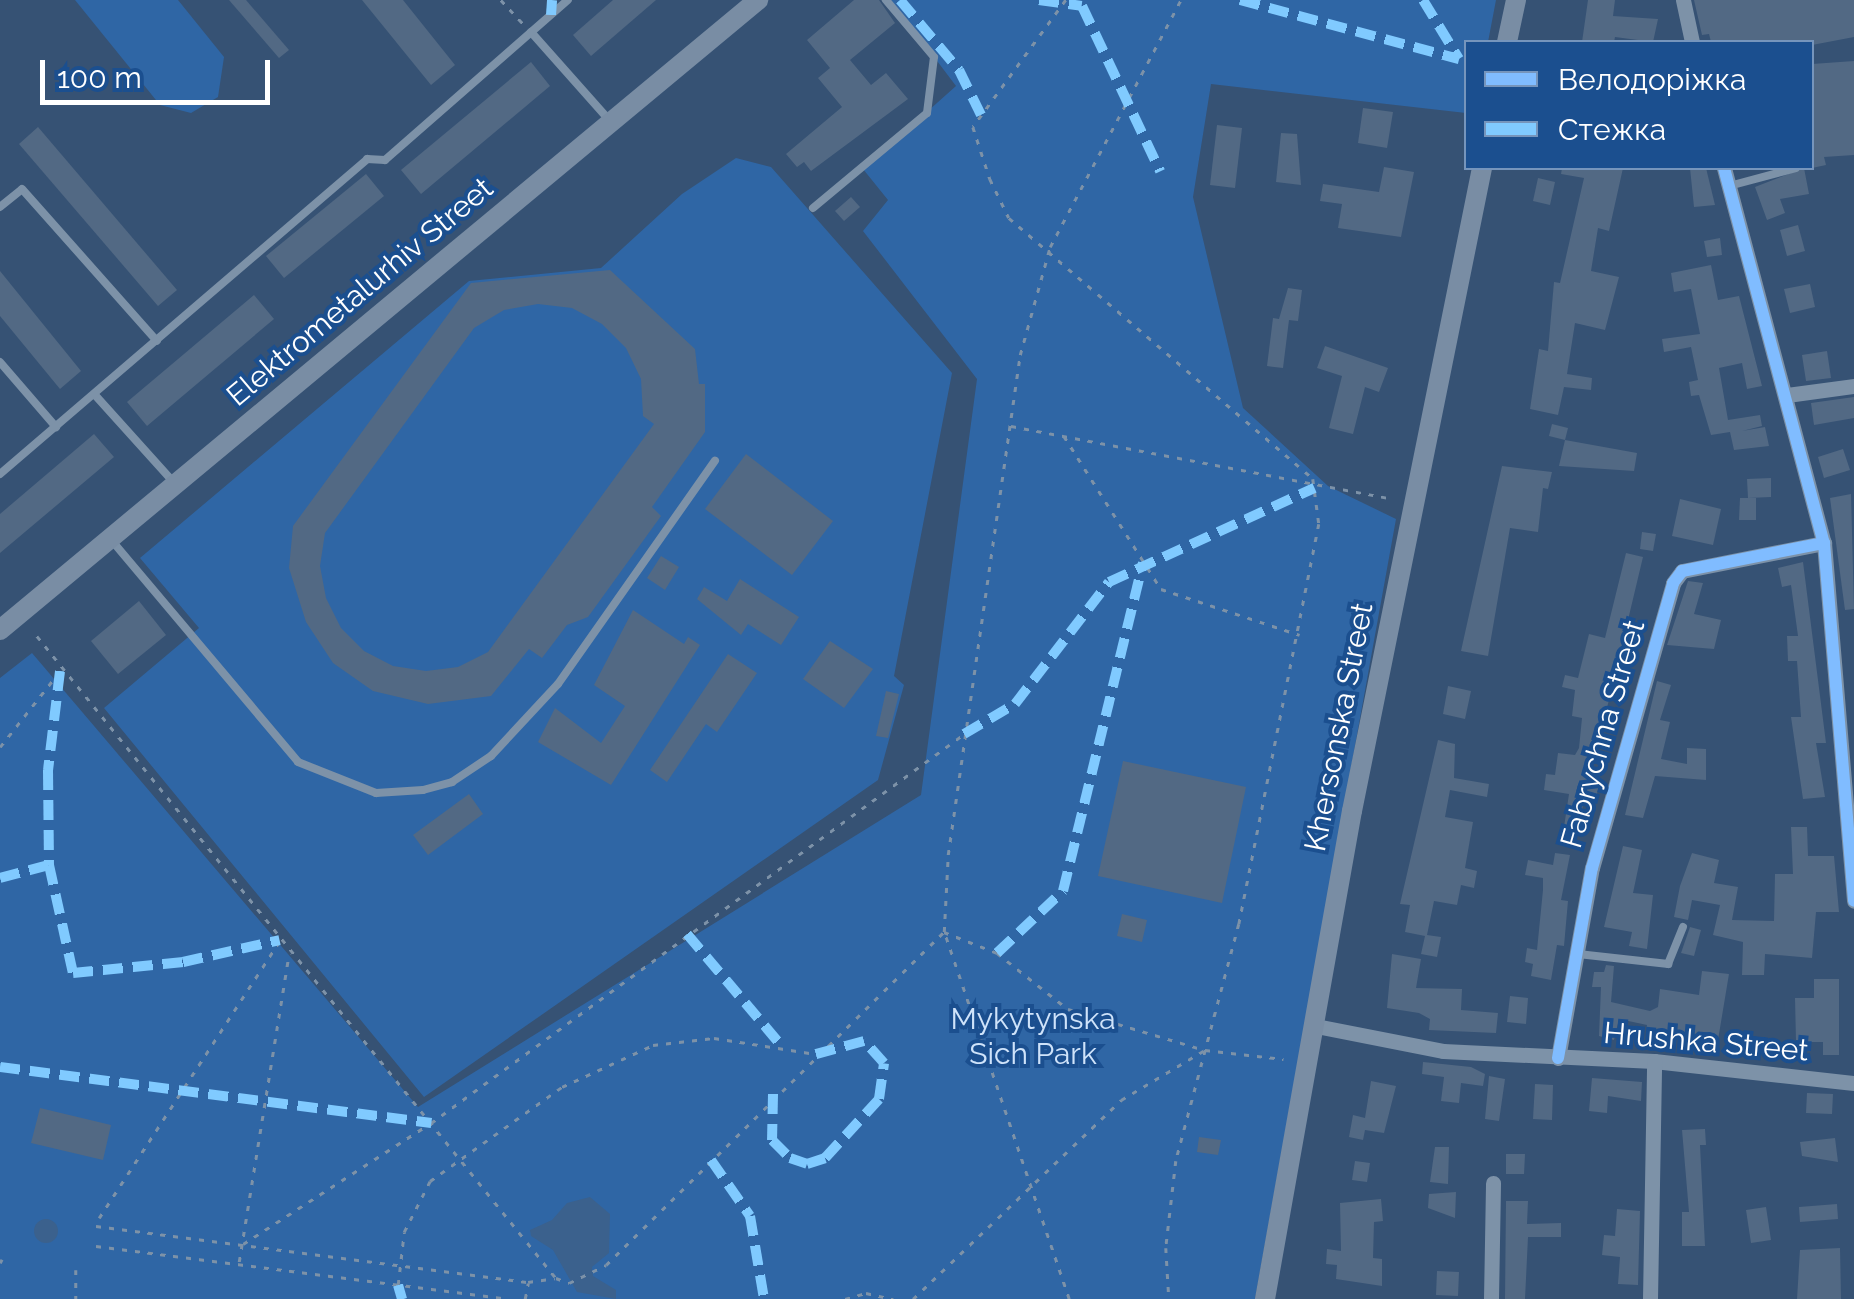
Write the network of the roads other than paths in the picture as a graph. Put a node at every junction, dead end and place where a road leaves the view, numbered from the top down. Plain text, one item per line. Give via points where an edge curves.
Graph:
1 (568, 0) edge
2 (758, 0) edge
3 (886, 0) edge
4 (1516, 0) edge
5 (1683, 0) edge
6 (531, 32) junction
7 (1507, 40) edge
8 (1692, 40) edge
9 (612, 122) junction
10 (1482, 170) edge
11 (1725, 170) edge
12 (1789, 170) edge
13 (1729, 186) junction
14 (0, 207) edge
15 (813, 208) dead end
16 (157, 341) junction
17 (0, 362) edge
18 (1854, 386) edge
19 (95, 395) junction
20 (1787, 395) junction
21 (56, 427) junction
22 (715, 461) dead end
23 (0, 474) edge
24 (175, 484) junction
25 (110, 538) junction
26 (1824, 544) junction
27 (0, 630) edge
28 (1854, 902) edge
29 (1683, 927) dead end
30 (1578, 954) junction
31 (1316, 1026) junction
32 (1558, 1058) junction
33 (1654, 1060) junction
34 (1854, 1083) edge
35 (1493, 1184) dead end
36 (1265, 1299) edge
37 (1491, 1299) edge
38 (1650, 1299) edge

1 - 6 lane
2 - 9 main road, Elektrometalurhiv Street
3 - 15 lane via 934,57 927,112
4 - 7 main road
5 - 8 street
6 - 9 lane
6 - 16 lane via 385,160 367,159
9 - 24 main road, Elektrometalurhiv Street
10 - 31 main road, Khersonska Street
11 - 13 street
12 - 13 lane
13 - 20 street
14 - 16 lane via 22,189
16 - 19 lane
17 - 21 lane
18 - 20 street
19 - 21 lane
19 - 24 lane
20 - 26 street
21 - 23 lane
22 - 25 lane via 558,684 492,756 452,782 423,790 376,792 298,762
24 - 25 main road, Elektrometalurhiv Street
25 - 27 main road, Elektrometalurhiv Street
26 - 28 street
26 - 30 street, Fabrychna Street via 1678,573 1592,868
29 - 30 lane via 1668,964
30 - 32 street, Fabrychna Street
31 - 32 street, Hrushka Street via 1443,1051
31 - 36 main road, Khersonska Street
32 - 33 street, Hrushka Street
33 - 34 street, Hrushka Street
33 - 38 street
35 - 37 street

